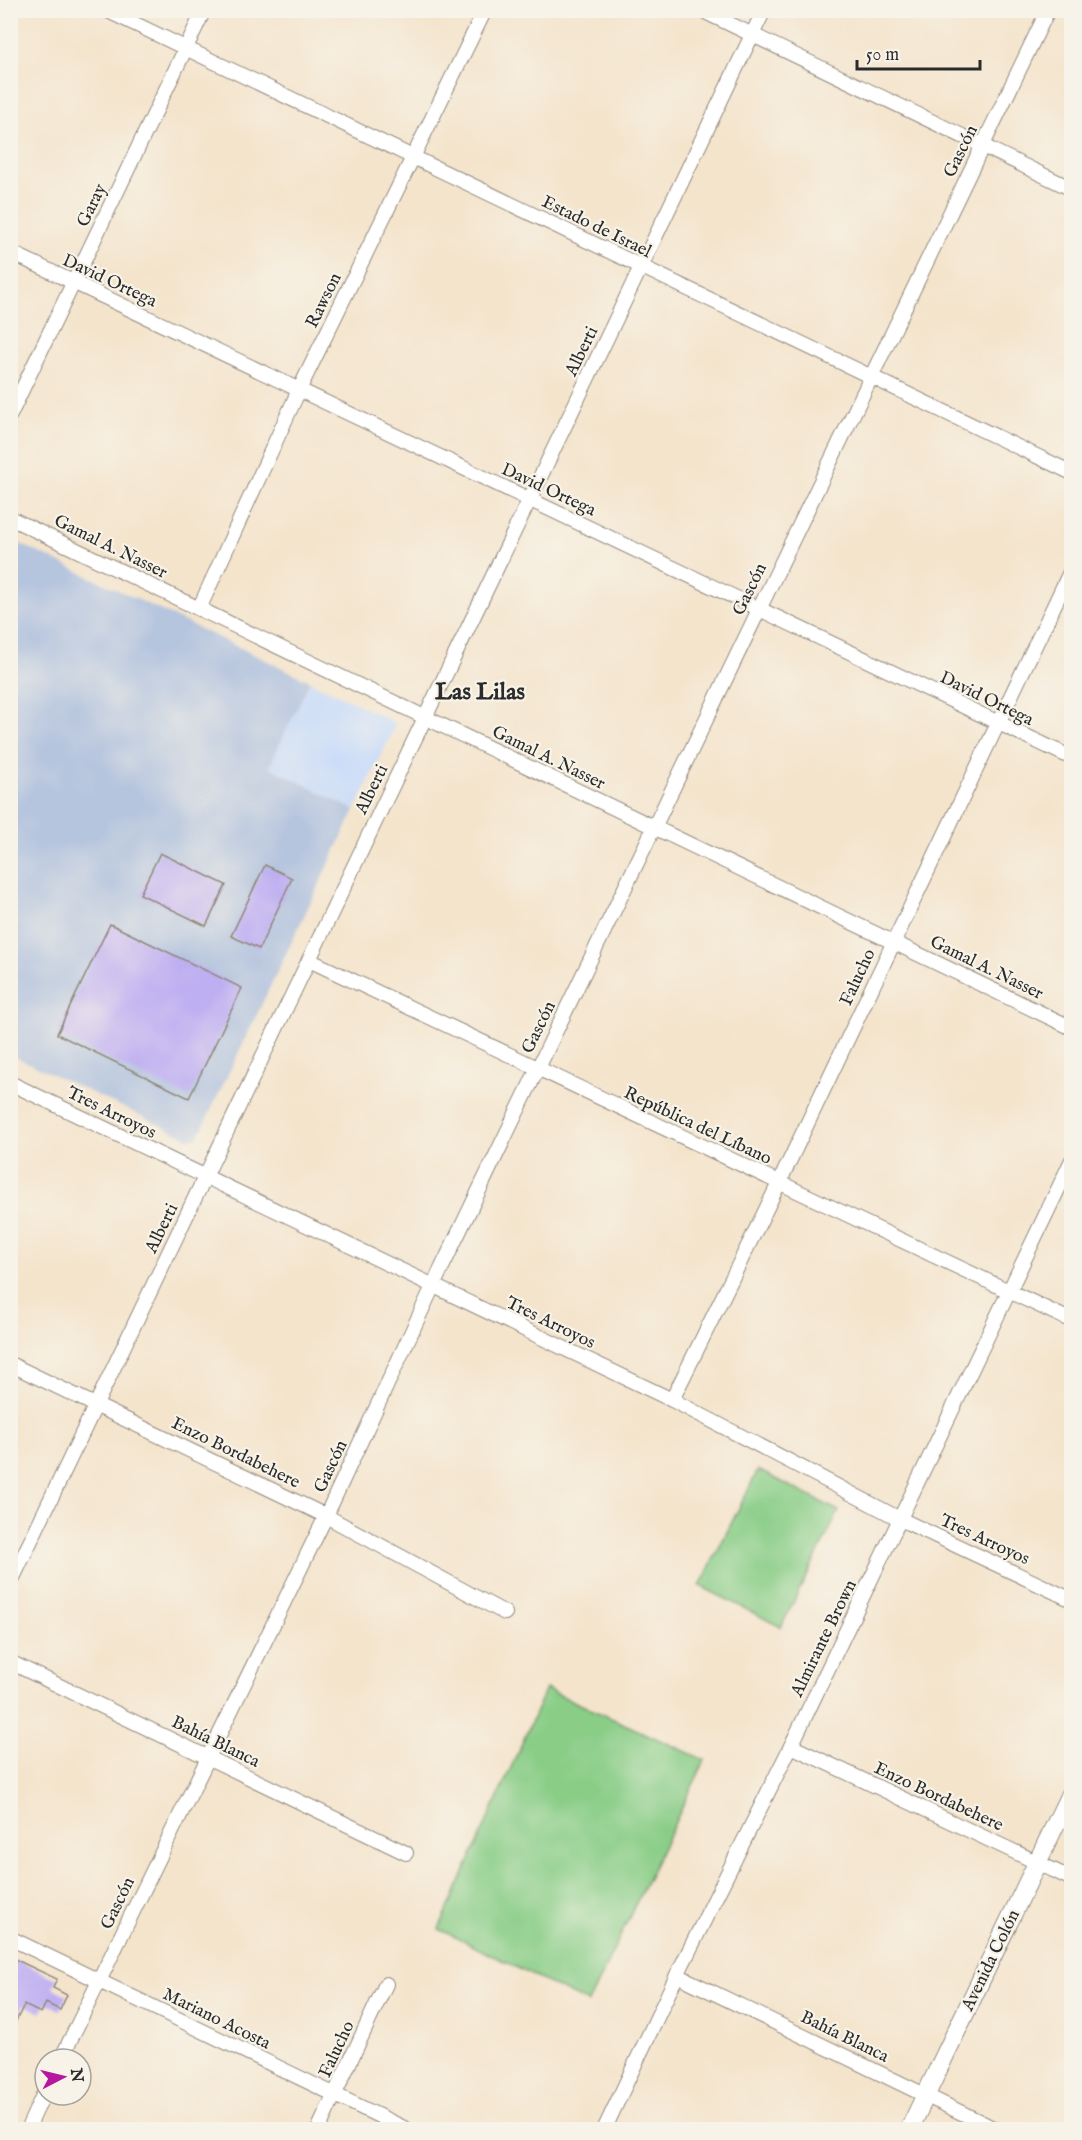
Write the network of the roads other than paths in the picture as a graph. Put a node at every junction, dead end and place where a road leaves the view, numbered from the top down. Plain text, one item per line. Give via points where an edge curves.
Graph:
1 (106, 10) edge
2 (204, 10) edge
3 (485, 10) edge
4 (701, 10) edge
5 (764, 10) edge
6 (1048, 10) edge
7 (752, 35) junction
8 (186, 49) junction
9 (982, 146) junction
10 (413, 158) junction
11 (1071, 189) edge
12 (10, 252) edge
13 (641, 267) junction
14 (74, 283) junction
15 (871, 377) junction
16 (299, 390) junction
17 (10, 415) edge
18 (1071, 473) edge
19 (530, 500) junction
20 (10, 518) edge
21 (1071, 568) edge
22 (199, 609) junction
23 (759, 609) junction
24 (425, 717) junction
25 (998, 723) junction
26 (1071, 758) edge
27 (654, 827) junction
28 (893, 942) junction
29 (309, 960) junction
30 (1071, 1028) edge
31 (538, 1069) junction
32 (10, 1083) edge
33 (1071, 1160) edge
34 (206, 1177) junction
35 (779, 1183) junction
36 (433, 1286) junction
37 (1008, 1292) junction
38 (1071, 1321) edge
39 (10, 1364) edge
40 (672, 1400) junction
41 (96, 1405) junction
42 (327, 1516) junction
43 (900, 1519) junction
44 (10, 1584) edge
45 (1071, 1600) edge
46 (505, 1613) dead end
47 (10, 1662) edge
48 (791, 1746) junction
49 (208, 1757) junction
50 (1071, 1790) edge
51 (406, 1853) dead end
52 (1037, 1863) junction
53 (1071, 1879) edge
54 (10, 1938) edge
55 (677, 1975) junction
56 (98, 1980) junction
57 (386, 1984) dead end
58 (67, 2047) edge
59 (334, 2095) junction
60 (925, 2096) junction
61 (38, 2107) edge
62 (27, 2130) edge
63 (318, 2130) edge
64 (408, 2130) edge
65 (604, 2130) edge
66 (909, 2130) edge
67 (997, 2130) edge

1 - 8 street, Estado de Israel
2 - 8 street, Garay
3 - 10 street, Rawson
4 - 7 street
5 - 7 street, Alberti
6 - 9 street, Gascón
7 - 9 street
7 - 13 street, Alberti
8 - 10 street, Estado de Israel
8 - 14 street, Garay
9 - 11 street
9 - 15 street, Gascón
10 - 13 street, Estado de Israel
10 - 16 street, Rawson
12 - 14 street, David Ortega
13 - 15 street, Estado de Israel
13 - 19 street, Alberti
14 - 16 street, David Ortega
14 - 17 street, Garay
15 - 18 street, Estado de Israel
15 - 23 street, Gascón
16 - 19 street, David Ortega
16 - 22 street, Rawson
19 - 23 street, David Ortega
19 - 24 street, Alberti
20 - 22 street, Gamal A. Nasser
21 - 25 street, Falucho
22 - 24 street, Gamal A. Nasser
23 - 25 street, David Ortega
23 - 27 street, Gascón
24 - 27 street, Gamal A. Nasser
24 - 29 street, Alberti
25 - 26 street, David Ortega
25 - 28 street, Falucho
27 - 28 street, Gamal A. Nasser
27 - 31 street, Gascón
28 - 30 street, Gamal A. Nasser
28 - 35 street, Falucho
29 - 31 street, República del Líbano
29 - 34 street, Alberti
31 - 35 street, República del Líbano
31 - 36 street, Gascón
32 - 34 street, Tres Arroyos
33 - 37 street, Almirante Brown
34 - 36 street, Tres Arroyos
34 - 41 street, Alberti
35 - 37 street, República del Líbano
35 - 40 street, Falucho
36 - 40 street, Tres Arroyos
36 - 42 street, Gascón
37 - 38 street, República del Líbano
37 - 43 street, Almirante Brown
39 - 41 street, Enzo Bordabehere
40 - 43 street, Tres Arroyos
41 - 42 street, Enzo Bordabehere
41 - 44 street, Alberti
42 - 46 street, Enzo Bordabehere
42 - 49 street, Gascón
43 - 45 street, Tres Arroyos
43 - 48 street, Almirante Brown
47 - 49 street, Bahía Blanca
48 - 52 street, Enzo Bordabehere
48 - 55 street, Almirante Brown
49 - 51 street, Bahía Blanca
49 - 56 street, Gascón
50 - 52 main road, Avenida Colón
52 - 53 street, Enzo Bordabehere
52 - 60 main road, Avenida Colón
54 - 56 street, Mariano Acosta
55 - 60 street, Bahía Blanca
55 - 65 street, Almirante Brown
56 - 58 street, Gascón
56 - 59 street, Mariano Acosta
57 - 59 street, Falucho
59 - 63 street, Falucho
59 - 64 street, Mariano Acosta
60 - 66 main road, Avenida Colón
60 - 67 street, Bahía Blanca
61 - 62 street

